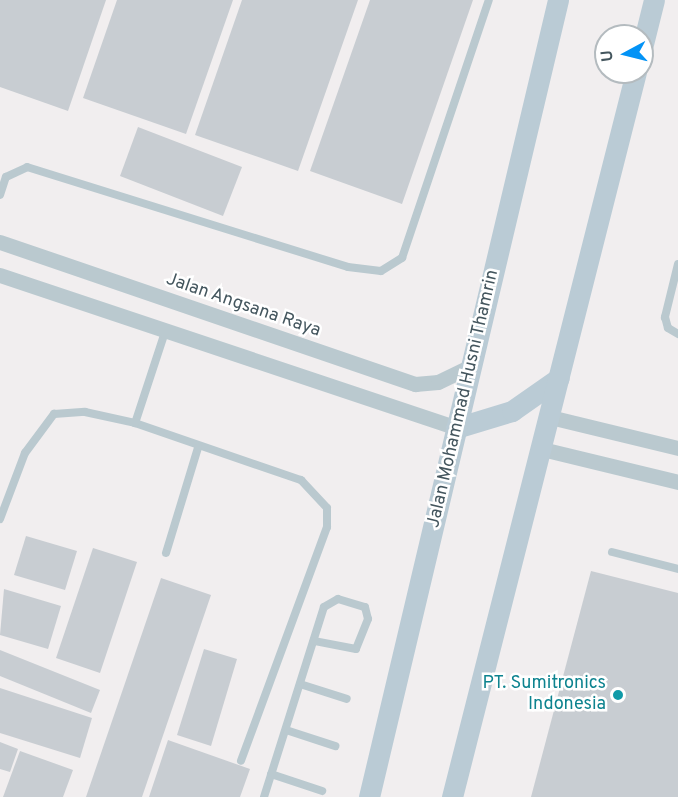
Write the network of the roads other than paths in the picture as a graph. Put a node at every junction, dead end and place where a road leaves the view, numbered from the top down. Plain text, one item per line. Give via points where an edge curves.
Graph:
1 (489, 0) edge
2 (558, 0) edge
3 (654, 0) edge
4 (648, 24) edge
5 (633, 84) edge
6 (0, 195) edge
7 (0, 242) edge
8 (678, 264) edge
9 (0, 275) edge
10 (165, 332) junction
11 (678, 334) edge
12 (473, 365) junction
13 (559, 378) junction
14 (550, 417) junction
15 (135, 423) junction
16 (456, 428) junction
17 (198, 448) junction
18 (678, 448) edge
19 (542, 449) junction
20 (449, 460) junction
21 (678, 482) edge
22 (0, 519) edge
23 (612, 552) dead end
24 (165, 553) dead end
25 (678, 569) edge
26 (314, 641) junction
27 (300, 684) junction
28 (347, 699) dead end
29 (286, 730) junction
30 (335, 746) dead end
31 (241, 761) dead end
32 (271, 774) junction
33 (322, 791) dead end
34 (264, 797) edge
35 (369, 797) edge
36 (452, 797) edge

1 - 6 lane via 402,258 381,271 348,267 27,167 6,177
2 - 12 street, Jalan Mohammad Husni Thamrin
3 - 4 street
5 - 13 street
7 - 12 street, Jalan Angsana Raya via 415,384 438,382
8 - 11 lane via 665,316 668,328
9 - 10 street
10 - 15 lane
10 - 16 street
12 - 16 street, Jalan Mohammad Husni Thamrin
13 - 14 street
13 - 16 street via 512,411
14 - 18 street
14 - 19 street
14 - 20 street via 494,425
15 - 17 lane
15 - 22 lane via 85,412 54,414 25,453
16 - 20 street, Jalan Mohammad Husni Thamrin
17 - 24 lane
17 - 31 lane via 301,480 327,508 327,527
19 - 21 street
19 - 36 street
20 - 35 street, Jalan Mohammad Husni Thamrin
23 - 25 lane
26 - 26 lane via 329,601 365,607 368,619 356,649
26 - 27 lane
27 - 28 lane
27 - 29 lane
29 - 30 lane
29 - 32 lane
32 - 33 lane
32 - 34 lane

